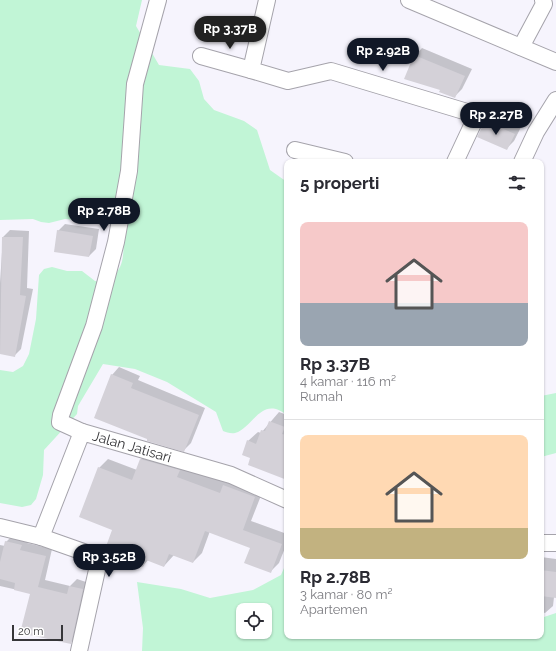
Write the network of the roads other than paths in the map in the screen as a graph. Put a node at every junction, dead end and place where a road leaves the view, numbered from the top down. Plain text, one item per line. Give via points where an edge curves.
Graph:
1 (158, 0) edge
2 (267, 0) edge
3 (409, 0) edge
4 (544, 0) edge
5 (437, 5) edge
6 (521, 47) junction
7 (201, 56) dead end
8 (556, 62) edge
9 (251, 70) junction
10 (556, 100) edge
11 (296, 150) dead end
12 (333, 159) edge
13 (456, 159) edge
14 (523, 159) edge
15 (82, 432) junction
16 (284, 499) edge
17 (0, 527) edge
18 (42, 537) junction
19 (556, 542) edge
20 (544, 543) edge
21 (80, 651) edge

1 - 15 street via 135,84 129,171 116,242 94,326 60,416 63,425
2 - 9 street
3 - 5 street
4 - 6 street
5 - 6 street
6 - 8 street
7 - 9 street
9 - 13 street via 288,81 331,72 476,115
10 - 14 street via 536,132
11 - 12 street
15 - 16 street, Jalan Jatisari via 231,475
15 - 18 street, Jalan Jatisari
17 - 18 street
18 - 21 street via 95,556 98,561
19 - 20 street

